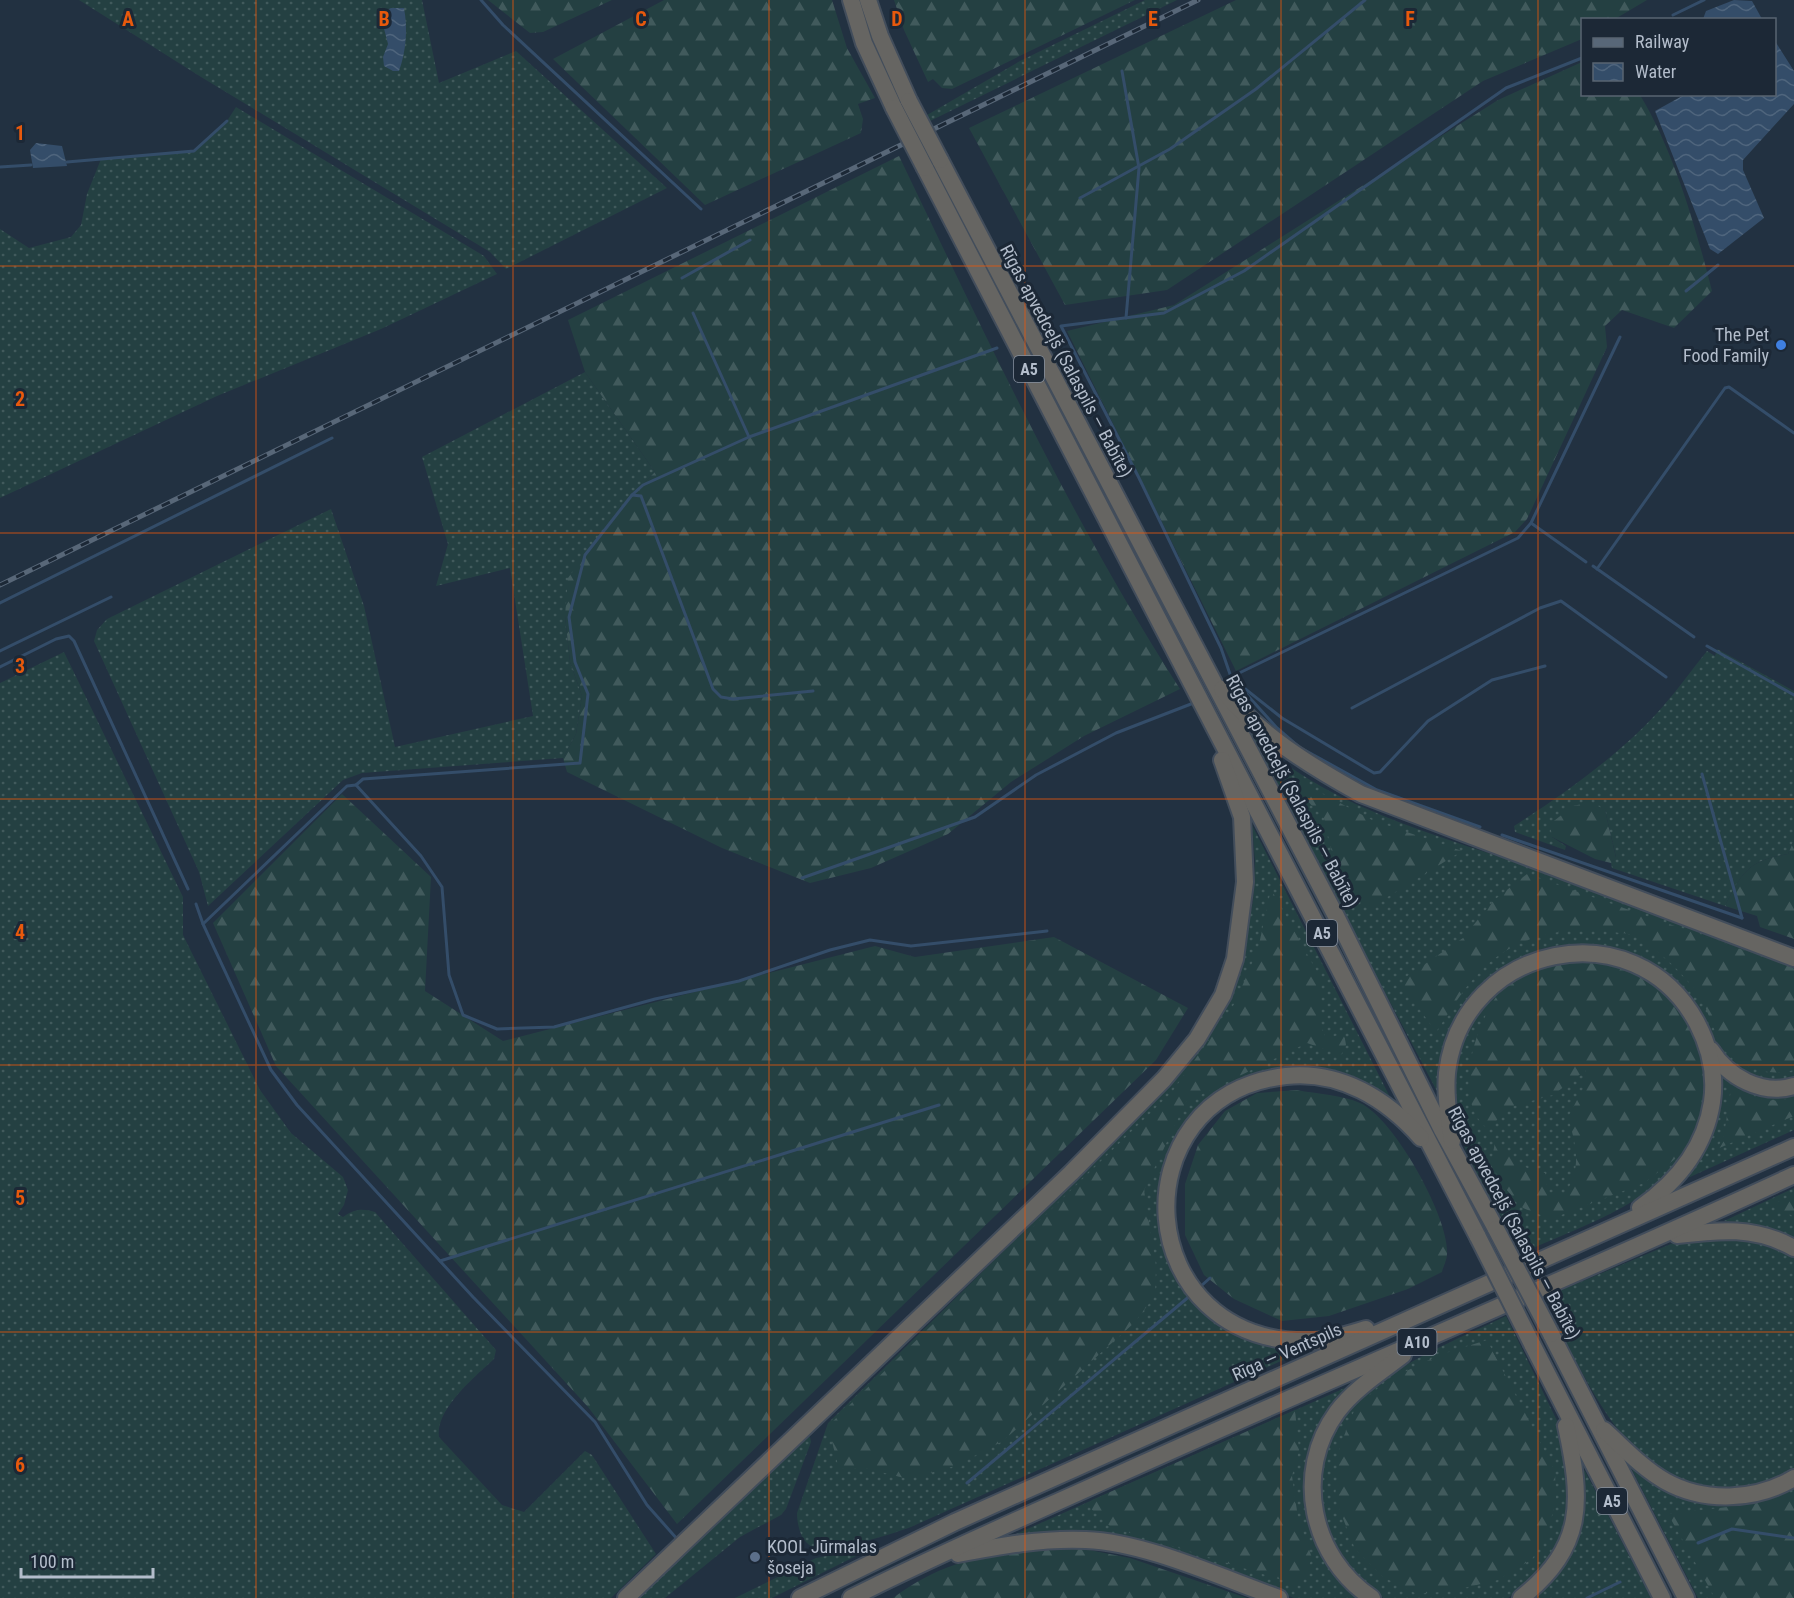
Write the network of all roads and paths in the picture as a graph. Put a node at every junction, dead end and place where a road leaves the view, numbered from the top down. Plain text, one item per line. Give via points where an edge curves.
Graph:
1 (851, 0) edge
2 (868, 0) edge
3 (902, 104) junction
4 (933, 164) junction
5 (1202, 663) junction
6 (1207, 714) junction
7 (1794, 958) edge
8 (1706, 1041) junction
9 (1794, 1086) edge
10 (1794, 1147) edge
11 (1454, 1151) junction
12 (1434, 1154) junction
13 (1794, 1175) edge
14 (1613, 1227) junction
15 (1661, 1237) junction
16 (1794, 1248) edge
17 (1430, 1310) junction
18 (1422, 1340) junction
19 (1562, 1405) junction
20 (1594, 1420) junction
21 (1794, 1478) edge
22 (928, 1560) junction
23 (626, 1598) edge
24 (800, 1598) edge
25 (851, 1598) edge
26 (1279, 1598) edge
27 (1372, 1598) edge
28 (1521, 1598) edge
29 (1662, 1598) edge
30 (1686, 1598) edge

1 - 3 highway, Rīgas apvedceļš (Salaspils — Babīte) / A5 via 864,43
2 - 3 highway, Rīgas apvedceļš (Salaspils — Babīte) / A5
3 - 4 highway, Rīgas apvedceļš (Salaspils — Babīte) / A5, bridge
4 - 5 highway, Rīgas apvedceļš (Salaspils — Babīte) / A5
4 - 6 highway, Rīgas apvedceļš (Salaspils — Babīte) / A5
5 - 7 highway via 1248,718 1321,772 1361,794
5 - 11 highway, Rīgas apvedceļš (Salaspils — Babīte) / A5
6 - 12 highway, Rīgas apvedceļš (Salaspils — Babīte) / A5
6 - 23 highway via 1242,818 1245,882 1235,959 1223,995 1197,1039 1164,1079 1071,1173
8 - 9 highway via 1724,1067 1746,1081 1772,1089
8 - 11 highway via 1674,991 1637,966 1603,955 1575,953 1533,962 1486,989 1460,1026 1446,1090
8 - 14 highway via 1714,1083 1703,1134 1684,1169
10 - 14 highway, Rīga — Ventspils / A10
11 - 20 highway, Rīgas apvedceļš (Salaspils — Babīte) / A5, bridge
12 - 17 highway via 1395,1112 1364,1091 1311,1075 1273,1077 1228,1095 1201,1118 1174,1165 1166,1199 1169,1239 1183,1275 1205,1303 1249,1330 1295,1341 1314,1341
12 - 19 highway, Rīgas apvedceļš (Salaspils — Babīte) / A5, bridge
13 - 15 highway, A10
14 - 17 highway, Rīga — Ventspils / A10
15 - 16 highway via 1740,1229 1776,1238
15 - 18 highway, A10
17 - 24 highway, Rīga — Ventspils / A10 via 955,1522
18 - 22 highway, A10
18 - 27 highway via 1353,1394 1339,1410 1326,1430 1312,1481 1315,1512 1327,1550 1344,1574
19 - 28 highway via 1577,1480 1577,1510 1561,1553 1542,1580
19 - 29 highway, Rīgas apvedceļš (Salaspils — Babīte) / A5
20 - 21 highway via 1664,1481 1699,1494 1746,1495
20 - 30 highway, Rīgas apvedceļš (Salaspils — Babīte) / A5
22 - 25 highway, A10
22 - 26 highway via 1035,1540 1087,1540 1171,1560

